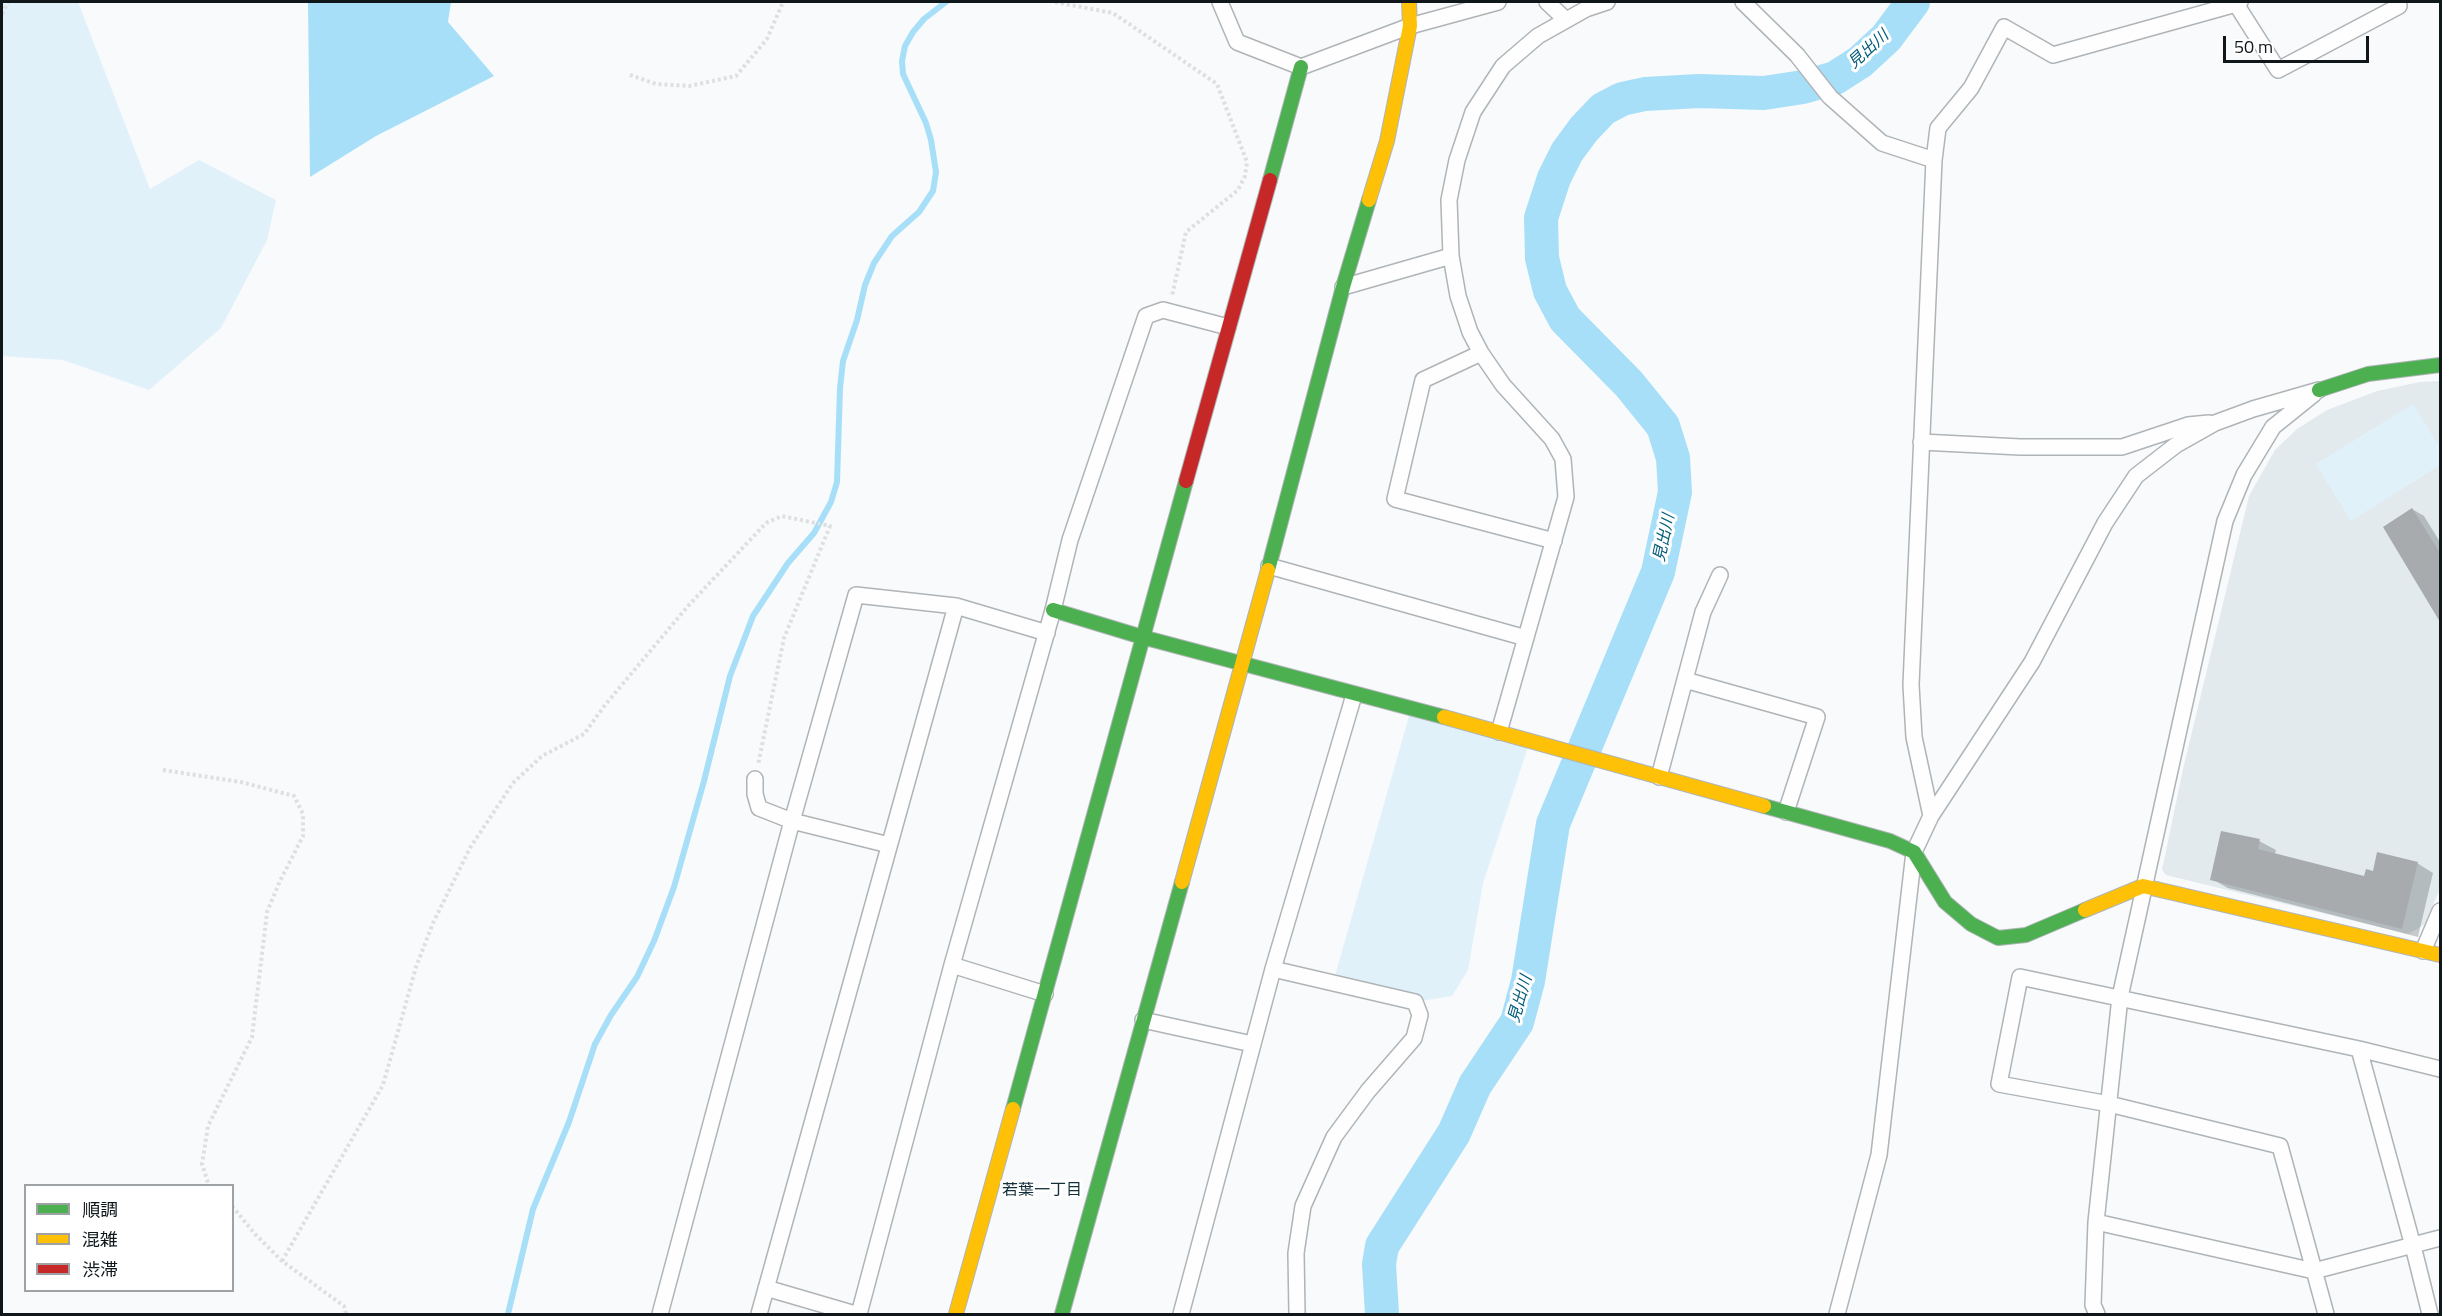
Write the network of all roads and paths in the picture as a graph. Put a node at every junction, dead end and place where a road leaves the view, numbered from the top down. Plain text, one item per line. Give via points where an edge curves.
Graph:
1 (8, 2) edge
2 (783, 2) edge
3 (1054, 2) edge
4 (1220, 2) edge
5 (1409, 2) edge
6 (1498, 2) edge
7 (1547, 2) edge
8 (1607, 2) edge
9 (1743, 2) edge
10 (2238, 2) edge
11 (2396, 2) edge
12 (2, 14) edge
13 (1566, 20) junction
14 (1410, 26) junction
15 (1301, 67) junction
16 (630, 75) dead end
17 (1934, 159) junction
18 (1451, 256) junction
19 (1343, 287) junction
20 (1168, 311) junction
21 (1228, 327) junction
22 (1481, 353) junction
23 (2440, 365) edge
24 (2319, 390) junction
25 (2215, 423) junction
26 (1922, 442) junction
27 (1554, 541) junction
28 (1269, 566) junction
29 (1720, 575) dead end
30 (956, 606) junction
31 (1053, 610) junction
32 (1047, 633) junction
33 (1142, 637) junction
34 (1526, 638) junction
35 (1243, 664) junction
36 (1685, 680) junction
37 (1354, 695) junction
38 (1499, 732) junction
39 (163, 770) dead end
40 (1659, 777) junction
41 (755, 778) joint
42 (1786, 812) junction
43 (1930, 816) junction
44 (792, 821) junction
45 (890, 845) junction
46 (1914, 852) junction
47 (2143, 886) junction
48 (2440, 911) edge
49 (2423, 951) junction
50 (2440, 955) edge
51 (952, 965) junction
52 (1273, 969) junction
53 (1045, 994) junction
54 (2120, 997) junction
55 (1143, 1020) junction
56 (1252, 1044) junction
57 (2359, 1049) junction
58 (2440, 1069) edge
59 (2109, 1104) junction
60 (209, 1184) edge
61 (234, 1208) edge
62 (2096, 1222) junction
63 (2440, 1238) edge
64 (2413, 1246) junction
65 (282, 1261) junction
66 (2314, 1271) junction
67 (766, 1288) junction
68 (346, 1314) edge
69 (660, 1314) edge
70 (759, 1314) edge
71 (857, 1314) edge
72 (956, 1314) edge
73 (1062, 1314) edge
74 (1181, 1314) edge
75 (1297, 1314) edge
76 (1837, 1314) edge
77 (2097, 1314) edge
78 (2326, 1314) edge
79 (2430, 1314) edge

1 - 12 path
2 - 16 path via 767,39 736,76 689,86 656,84
3 - 20 path via 1113,13 1217,84 1247,162 1238,190 1186,232
4 - 15 street via 1237,42
5 - 14 street
6 - 14 street
7 - 13 street
8 - 13 street
9 - 17 street via 1797,55 1830,97 1882,143
10 - 11 street via 2278,70 2399,6
10 - 17 street via 2053,55 2004,27 1971,88 1938,129
13 - 18 street via 1538,36 1503,66 1473,112 1449,200
14 - 15 street
14 - 19 street via 1387,141
15 - 21 street
17 - 26 street
18 - 19 street
18 - 22 street via 1458,296
19 - 28 street
20 - 21 street
20 - 31 street via 1146,316 1070,540
21 - 33 street
22 - 27 street via 1503,386 1552,439 1563,459 1566,497
22 - 27 street via 1423,380 1395,499
23 - 24 street via 2368,374
24 - 25 street
24 - 47 street via 2273,428 2244,475 2225,521
25 - 26 street via 2188,425 2122,447
25 - 43 street via 2176,445 2136,476 2104,523 2032,662
26 - 43 street via 1911,685 1914,737
27 - 34 street
28 - 34 street
28 - 35 street
29 - 36 street via 1703,612
30 - 32 street
30 - 44 street via 856,595
30 - 45 street
31 - 32 street
31 - 33 street
32 - 51 street
33 - 35 street
33 - 53 street
34 - 38 street
35 - 37 street
35 - 55 street
36 - 40 street
36 - 42 street via 1817,717
37 - 38 street
37 - 52 street
38 - 40 street
39 - 60 path via 241,782 294,796 303,814 303,836 267,912 252,1037 208,1126 202,1164
40 - 42 street
41 - 44 street via 759,808
41 - 65 path via 784,638 830,526 782,516 766,523 688,606 584,734 542,756 513,783 470,848 433,923 383,1085
42 - 46 street via 1890,841
43 - 46 street
44 - 45 street
44 - 69 street
45 - 67 street
46 - 47 street via 1945,902 1971,924 1998,938 2026,935
46 - 76 street via 1879,1155
47 - 49 street
47 - 54 street
48 - 49 street
49 - 50 street
51 - 53 street
51 - 71 street
52 - 56 street
52 - 75 street via 1415,1002 1420,1015 1414,1038 1334,1137 1303,1206 1296,1253
53 - 72 street
54 - 57 street
54 - 59 street
54 - 59 street via 2020,977 1999,1084
55 - 56 street
55 - 73 street
56 - 74 street
57 - 58 street
57 - 64 street
59 - 62 street
59 - 66 street via 2280,1146
61 - 65 path
62 - 66 street
62 - 77 street via 2093,1305
63 - 64 street
64 - 66 street
64 - 79 street
65 - 68 path via 344,1306
66 - 78 street
67 - 70 street
67 - 71 street

